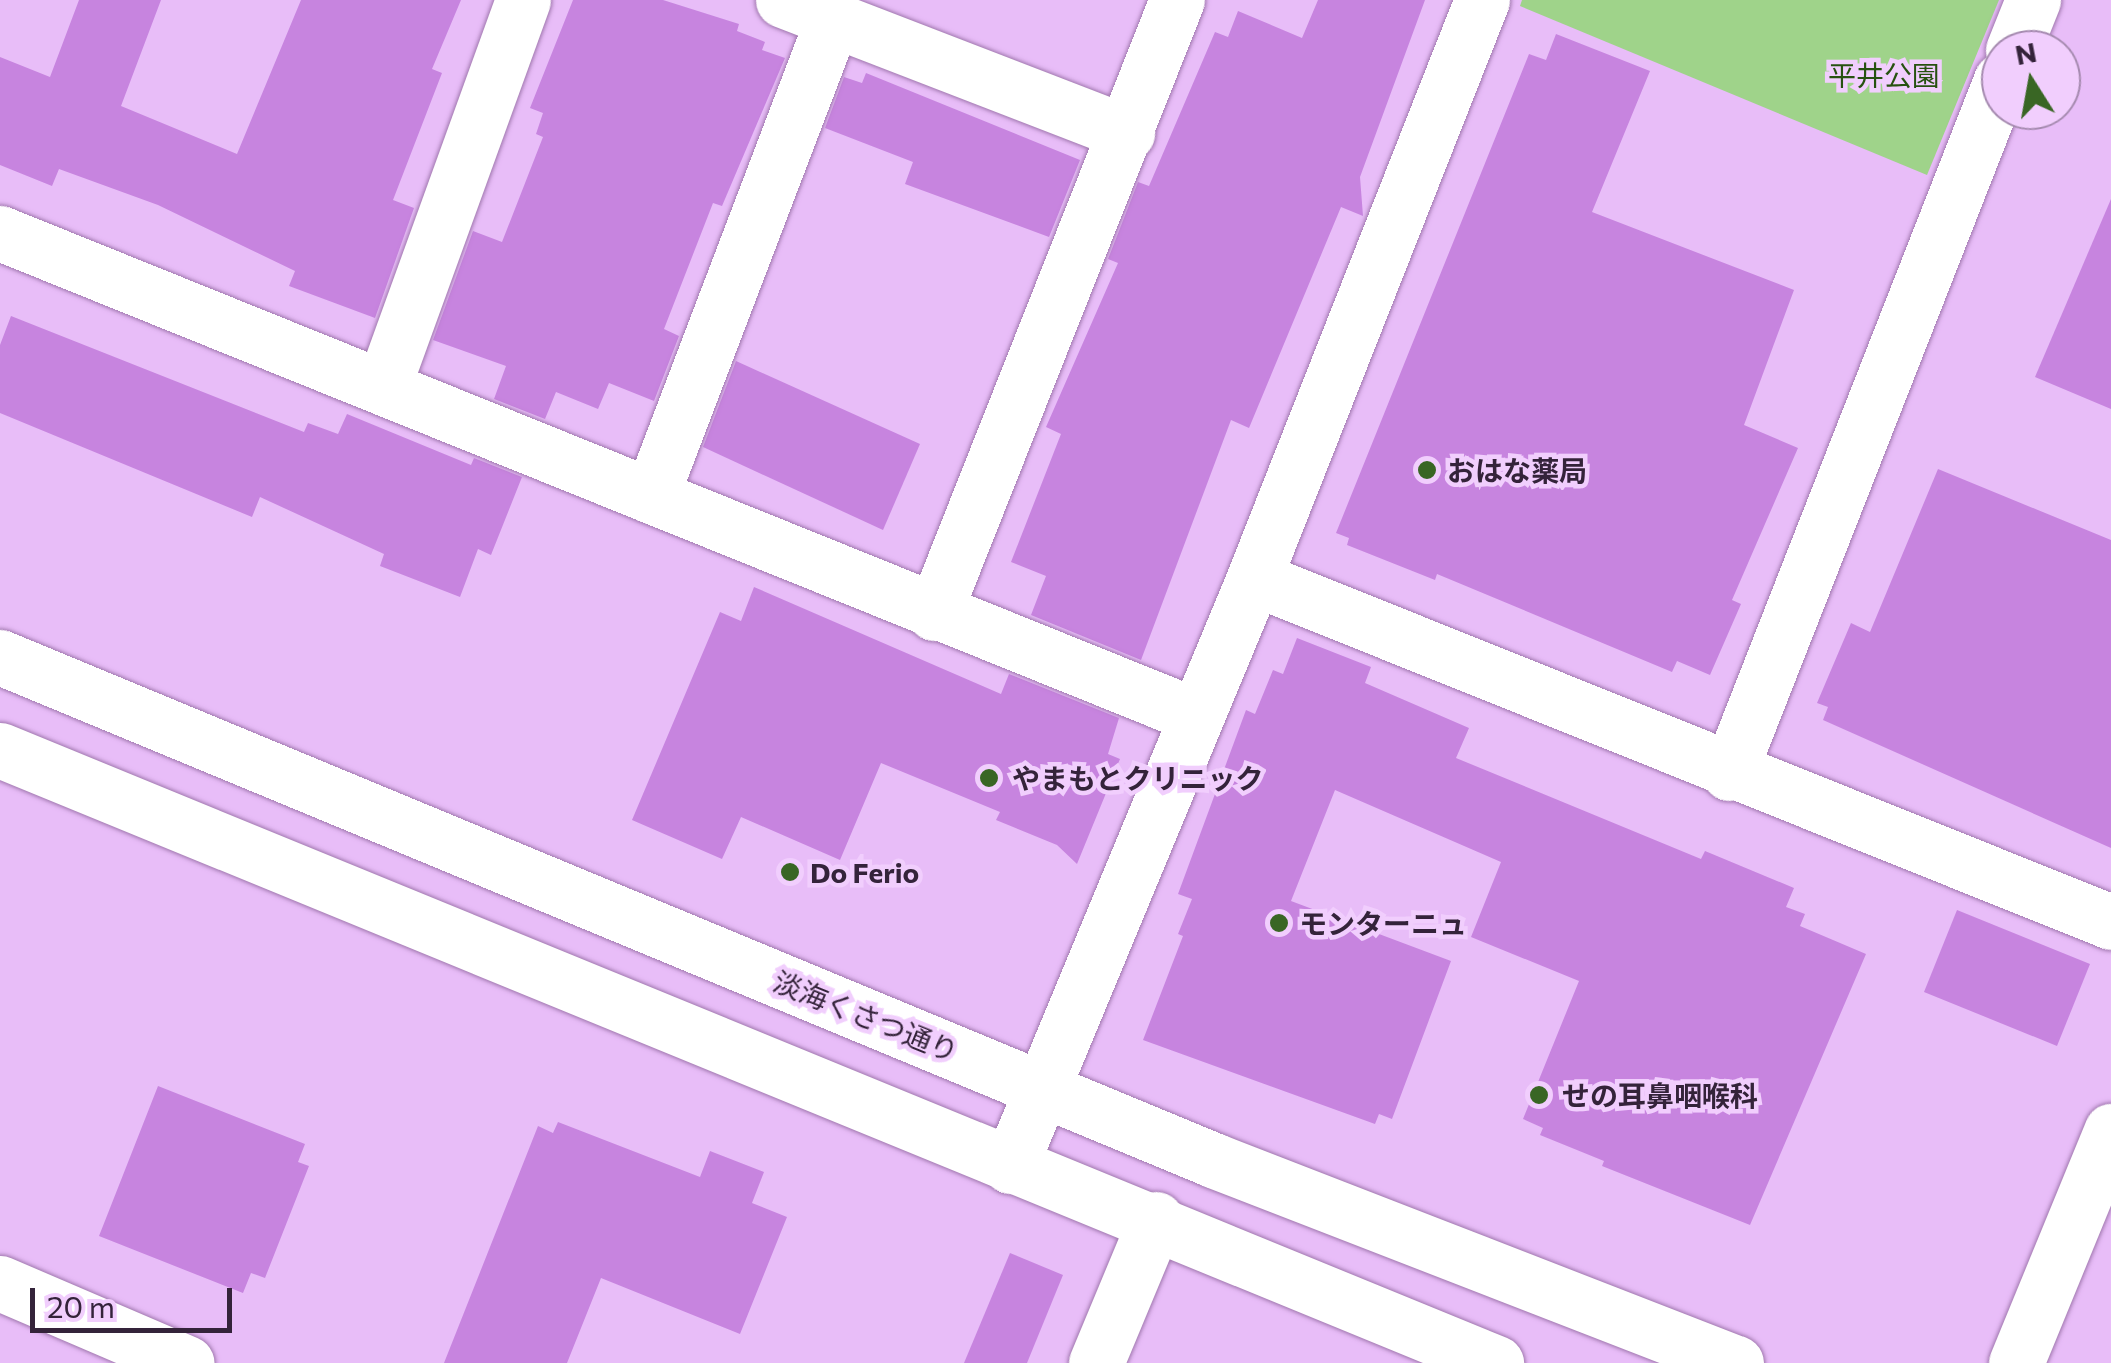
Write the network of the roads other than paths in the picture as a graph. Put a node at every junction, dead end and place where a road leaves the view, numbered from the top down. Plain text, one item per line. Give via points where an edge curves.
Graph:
1 (524, 0) edge
2 (783, 0) edge
3 (1176, 0) edge
4 (1482, 0) edge
5 (2032, 0) edge
6 (833, 20) junction
7 (2021, 30) edge
8 (1981, 130) edge
9 (1127, 133) junction
10 (0, 234) edge
11 (384, 384) junction
12 (651, 496) junction
13 (1254, 578) junction
14 (934, 613) junction
15 (0, 657) edge
16 (1192, 714) junction
17 (0, 750) edge
18 (1729, 773) junction
19 (2111, 922) edge
20 (1042, 1089) junction
21 (2111, 1131) edge
22 (1010, 1166) junction
23 (1156, 1219) junction
24 (0, 1283) edge
25 (187, 1363) edge
26 (1096, 1363) edge
27 (1496, 1363) edge
28 (1736, 1363) edge
29 (2016, 1363) edge

1 - 11 street
2 - 6 street
3 - 9 street
4 - 13 street
5 - 7 street
6 - 9 street
6 - 12 street
8 - 18 street
9 - 14 street
10 - 11 street
11 - 12 street
12 - 14 street
13 - 16 street
13 - 18 street
14 - 16 street
15 - 20 street, 淡海くさつ通り
16 - 20 street
17 - 22 street
18 - 19 street
20 - 22 street
20 - 28 street, 淡海くさつ通り
21 - 29 street
22 - 23 street
23 - 26 street
23 - 27 street
24 - 25 street

